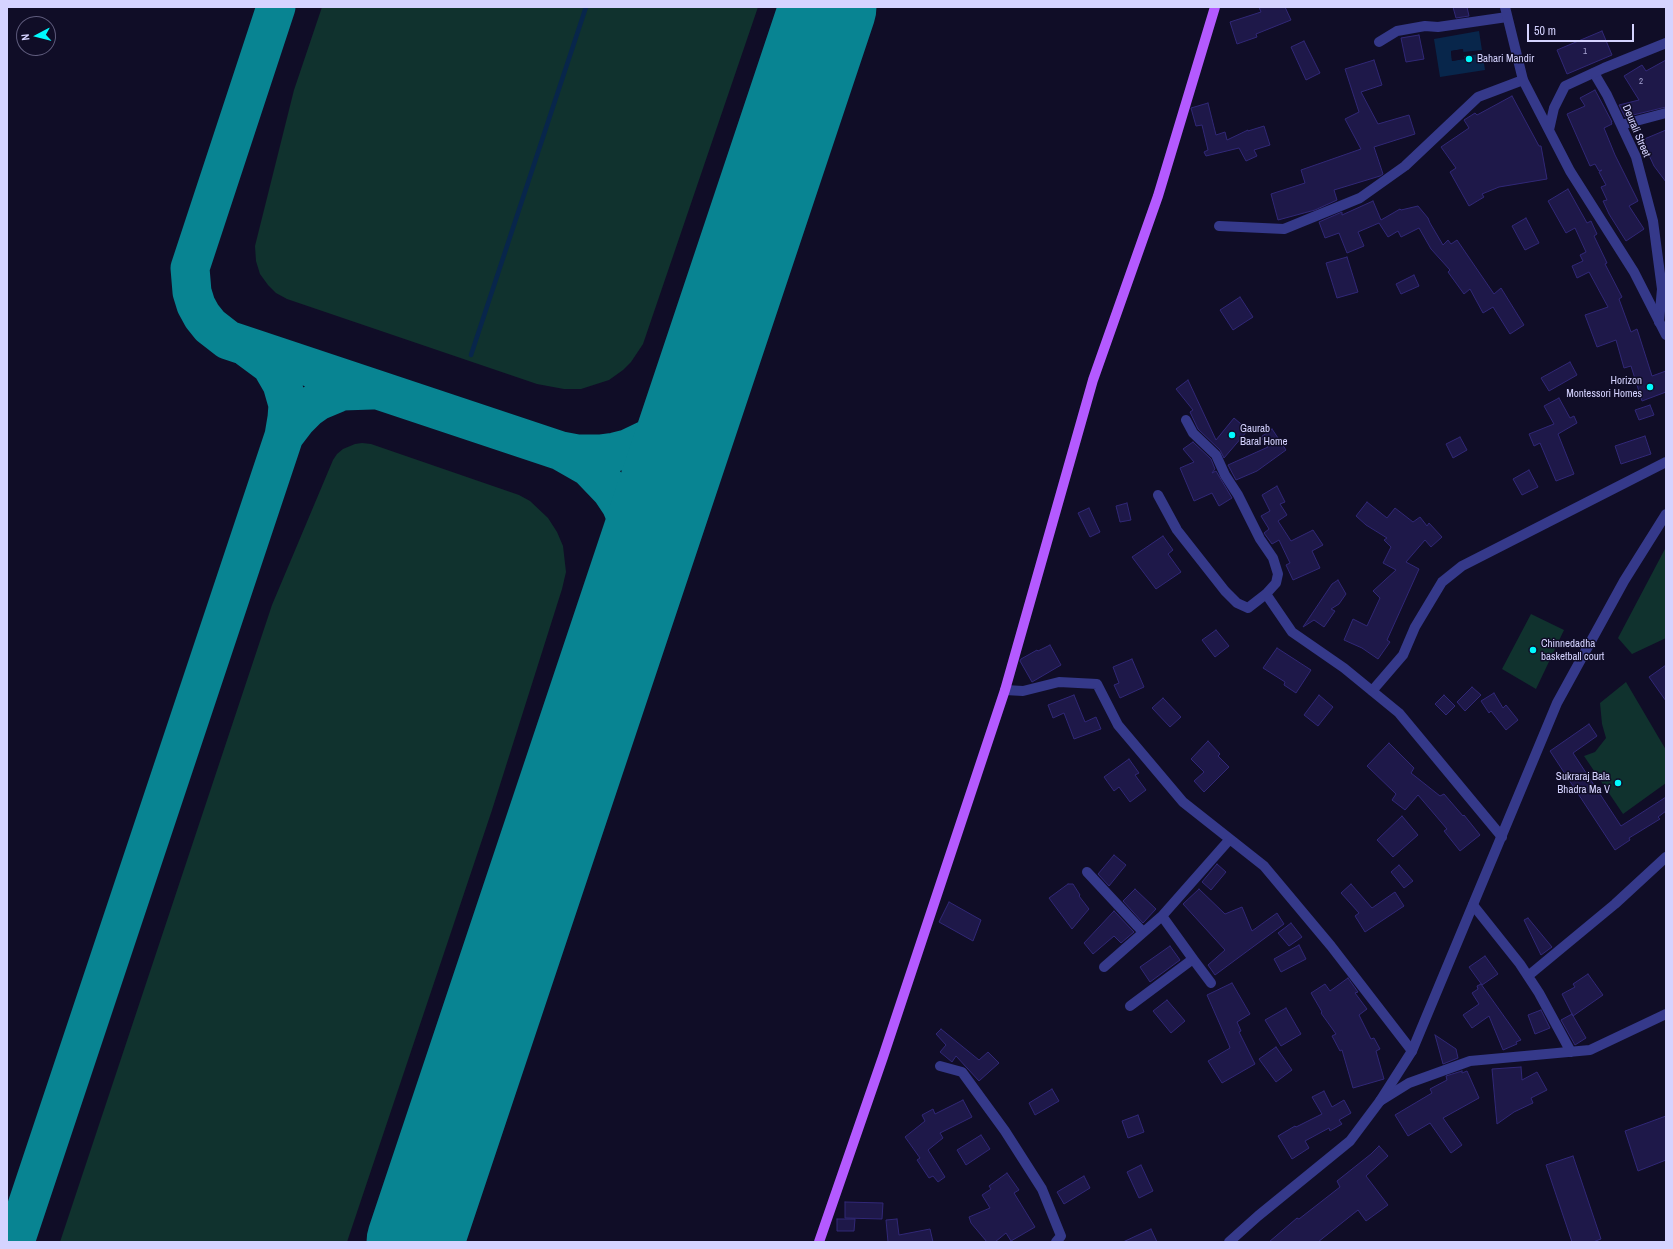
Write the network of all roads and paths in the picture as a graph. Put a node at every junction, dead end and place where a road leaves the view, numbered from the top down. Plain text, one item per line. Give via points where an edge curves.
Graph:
1 (1215, 7) edge
2 (1505, 7) edge
3 (1507, 17) junction
4 (1379, 42) dead end
5 (1666, 43) edge
6 (1594, 73) junction
7 (1523, 80) junction
8 (1666, 113) edge
9 (1621, 126) junction
10 (1549, 130) junction
11 (1219, 226) dead end
12 (1660, 322) junction
13 (1666, 335) edge
14 (1186, 420) dead end
15 (1666, 462) edge
16 (1158, 495) dead end
17 (1666, 514) edge
18 (1266, 594) junction
19 (1005, 690) junction
20 (1372, 691) junction
21 (1502, 837) junction
22 (1230, 839) junction
23 (1666, 857) edge
24 (1087, 872) dead end
25 (1473, 905) junction
26 (1162, 916) junction
27 (1143, 932) junction
28 (1193, 958) junction
29 (1104, 967) dead end
30 (1528, 976) junction
31 (1212, 983) dead end
32 (1130, 1006) dead end
33 (1666, 1014) edge
34 (1412, 1051) junction
35 (1572, 1052) junction
36 (940, 1066) dead end
37 (1380, 1101) junction
38 (819, 1242) edge
39 (1056, 1242) edge
40 (1229, 1242) edge

1 - 19 main road via 1158,196 1093,380
2 - 3 street
3 - 4 street via 1397,31
3 - 7 street
5 - 6 street
6 - 9 street, Deurali Street
6 - 10 street via 1565,86 1554,108
7 - 10 street
7 - 11 street via 1478,97 1405,166 1360,198 1284,229
8 - 9 street
9 - 12 street, Deurali Street via 1636,157 1653,221 1662,289
10 - 12 street via 1570,171 1634,272
12 - 13 street
14 - 18 street via 1193,433 1216,456 1260,539 1273,558 1278,574 1276,584
15 - 20 street via 1462,566 1442,582 1403,655
16 - 18 street via 1177,530 1237,603 1248,608
17 - 21 street via 1624,581 1557,703
18 - 20 street via 1292,632
19 - 22 street via 1023,691 1059,682 1097,684 1118,725 1183,802
19 - 38 main road
20 - 21 street via 1398,713
21 - 25 street
22 - 26 street
22 - 34 street via 1264,866 1331,946
23 - 30 street via 1615,904
24 - 27 street
25 - 30 street
25 - 34 street
26 - 27 street
26 - 28 street
27 - 29 street
28 - 31 street
28 - 32 street
30 - 35 street
33 - 35 street via 1590,1050
34 - 37 street
35 - 37 street via 1470,1061 1409,1083
36 - 39 street via 962,1072 1005,1131 1042,1189 1061,1236
37 - 40 street via 1350,1141

